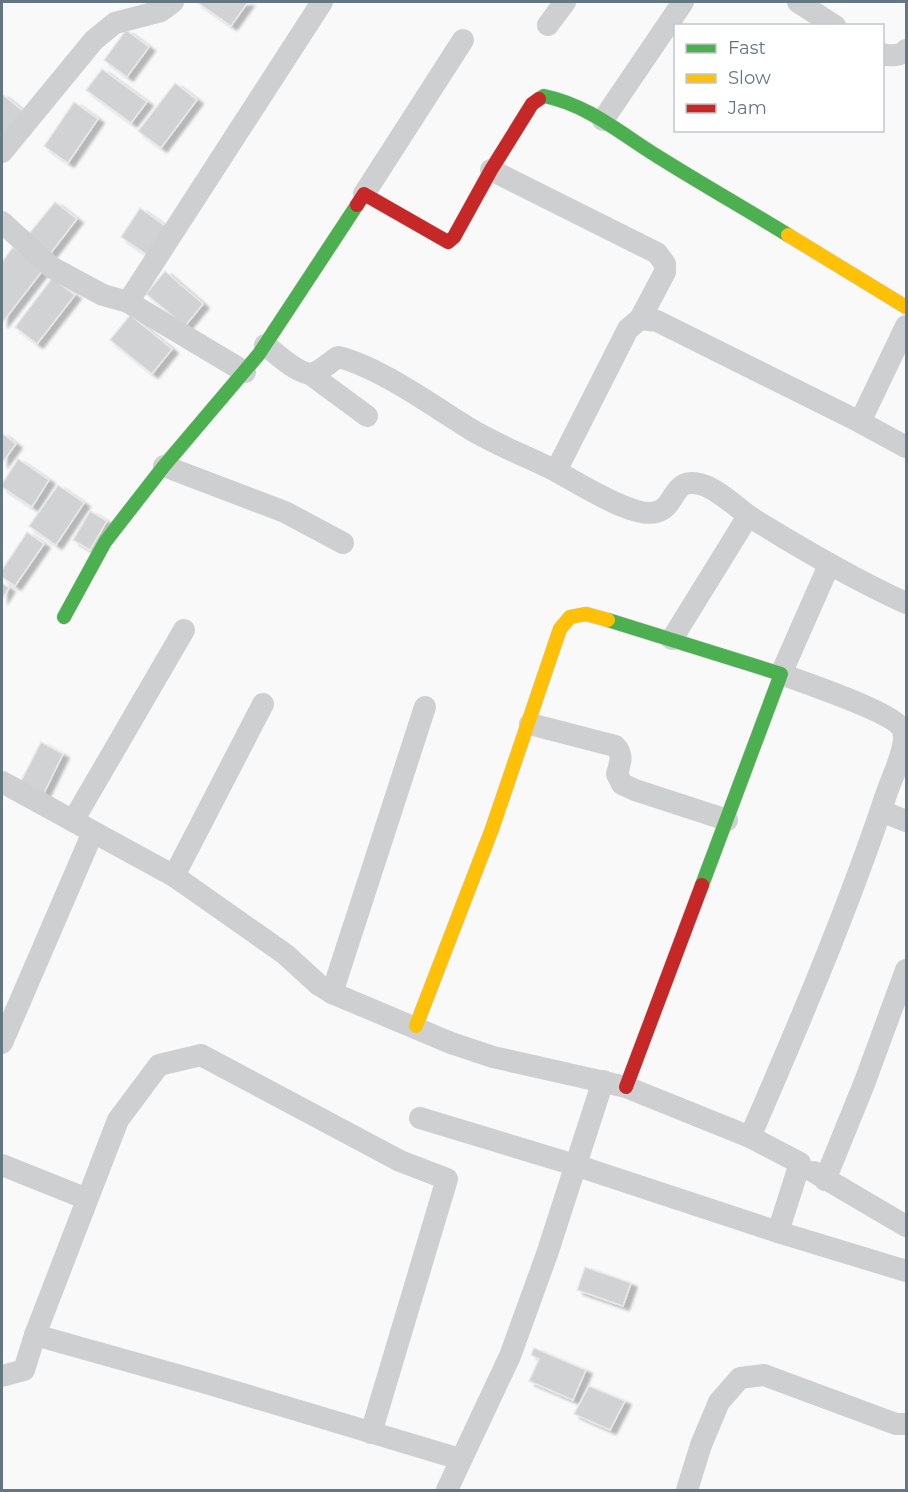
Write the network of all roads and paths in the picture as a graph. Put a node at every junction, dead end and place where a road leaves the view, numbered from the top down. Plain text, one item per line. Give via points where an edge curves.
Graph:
1 (173, 2) edge
2 (322, 2) edge
3 (565, 2) edge
4 (683, 2) edge
5 (802, 12) edge
6 (830, 24) edge
7 (548, 25) dead end
8 (463, 40) dead end
9 (906, 50) edge
10 (884, 55) edge
11 (603, 120) junction
12 (2, 152) edge
13 (491, 170) junction
14 (364, 194) junction
15 (2, 222) edge
16 (128, 302) junction
17 (906, 307) edge
18 (640, 319) junction
19 (904, 338) edge
20 (265, 345) junction
21 (245, 372) junction
22 (310, 374) junction
23 (366, 416) dead end
24 (860, 422) junction
25 (906, 447) edge
26 (164, 466) junction
27 (556, 471) junction
28 (748, 516) junction
29 (343, 543) dead end
30 (829, 565) junction
31 (906, 603) edge
32 (64, 617) dead end
33 (184, 630) dead end
34 (672, 639) junction
35 (781, 674) junction
36 (263, 704) dead end
37 (425, 707) dead end
38 (530, 724) junction
39 (2, 782) edge
40 (881, 811) junction
41 (727, 820) junction
42 (906, 821) edge
43 (83, 827) junction
44 (174, 876) junction
45 (906, 970) edge
46 (332, 993) junction
47 (416, 1026) junction
48 (2, 1043) edge
49 (603, 1081) junction
50 (626, 1087) junction
51 (420, 1118) dead end
52 (750, 1137) junction
53 (800, 1163) junction
54 (2, 1165) edge
55 (575, 1165) junction
56 (825, 1180) junction
57 (87, 1199) junction
58 (906, 1226) edge
59 (778, 1232) junction
60 (906, 1271) edge
61 (35, 1335) junction
62 (2, 1376) edge
63 (906, 1424) edge
64 (371, 1433) junction
65 (460, 1460) junction
66 (447, 1491) edge
67 (687, 1491) edge

1 - 12 street via 161,11 115,23 94,40
2 - 16 street
3 - 7 street
4 - 11 street
5 - 6 street
8 - 14 street
9 - 10 street
11 - 13 street via 560,98 544,96 532,104
11 - 17 street
13 - 14 street via 448,242
13 - 18 street via 657,253 665,264 665,272
14 - 20 street
15 - 16 street via 51,267 103,296
16 - 21 street
18 - 24 street via 657,321
18 - 27 street via 628,329
19 - 24 street
20 - 21 street
20 - 22 street via 301,372
21 - 26 street
22 - 23 street
22 - 27 street via 338,357 350,360 475,432
24 - 25 street
26 - 29 street via 285,512
26 - 32 street via 105,542
27 - 28 street via 619,505 639,511 656,512 678,487 690,482 708,487
28 - 30 street
28 - 34 street
30 - 31 street
30 - 35 street
33 - 43 street
34 - 35 street
34 - 38 street via 586,614 570,616 560,629
35 - 40 street via 879,712 903,730 903,743
35 - 41 street
36 - 44 street
37 - 46 street
38 - 41 street via 615,746 620,751 617,774 622,784
38 - 47 street
39 - 43 street
40 - 42 street
40 - 52 street via 806,1008
41 - 50 street
43 - 44 street
43 - 48 street
44 - 46 street via 285,954
45 - 56 street
46 - 47 street
47 - 49 street via 493,1057
49 - 50 street
49 - 55 street
50 - 52 street
51 - 55 street
52 - 53 street
53 - 56 street
53 - 59 street
54 - 57 street
55 - 59 street
55 - 65 street via 510,1356
56 - 58 street
57 - 61 street
57 - 64 street via 118,1120 159,1065 201,1055 400,1161 447,1179
59 - 60 street
61 - 62 street via 24,1370
61 - 64 street
63 - 67 street via 896,1424 764,1375 740,1378 719,1402
64 - 65 street
65 - 66 street

